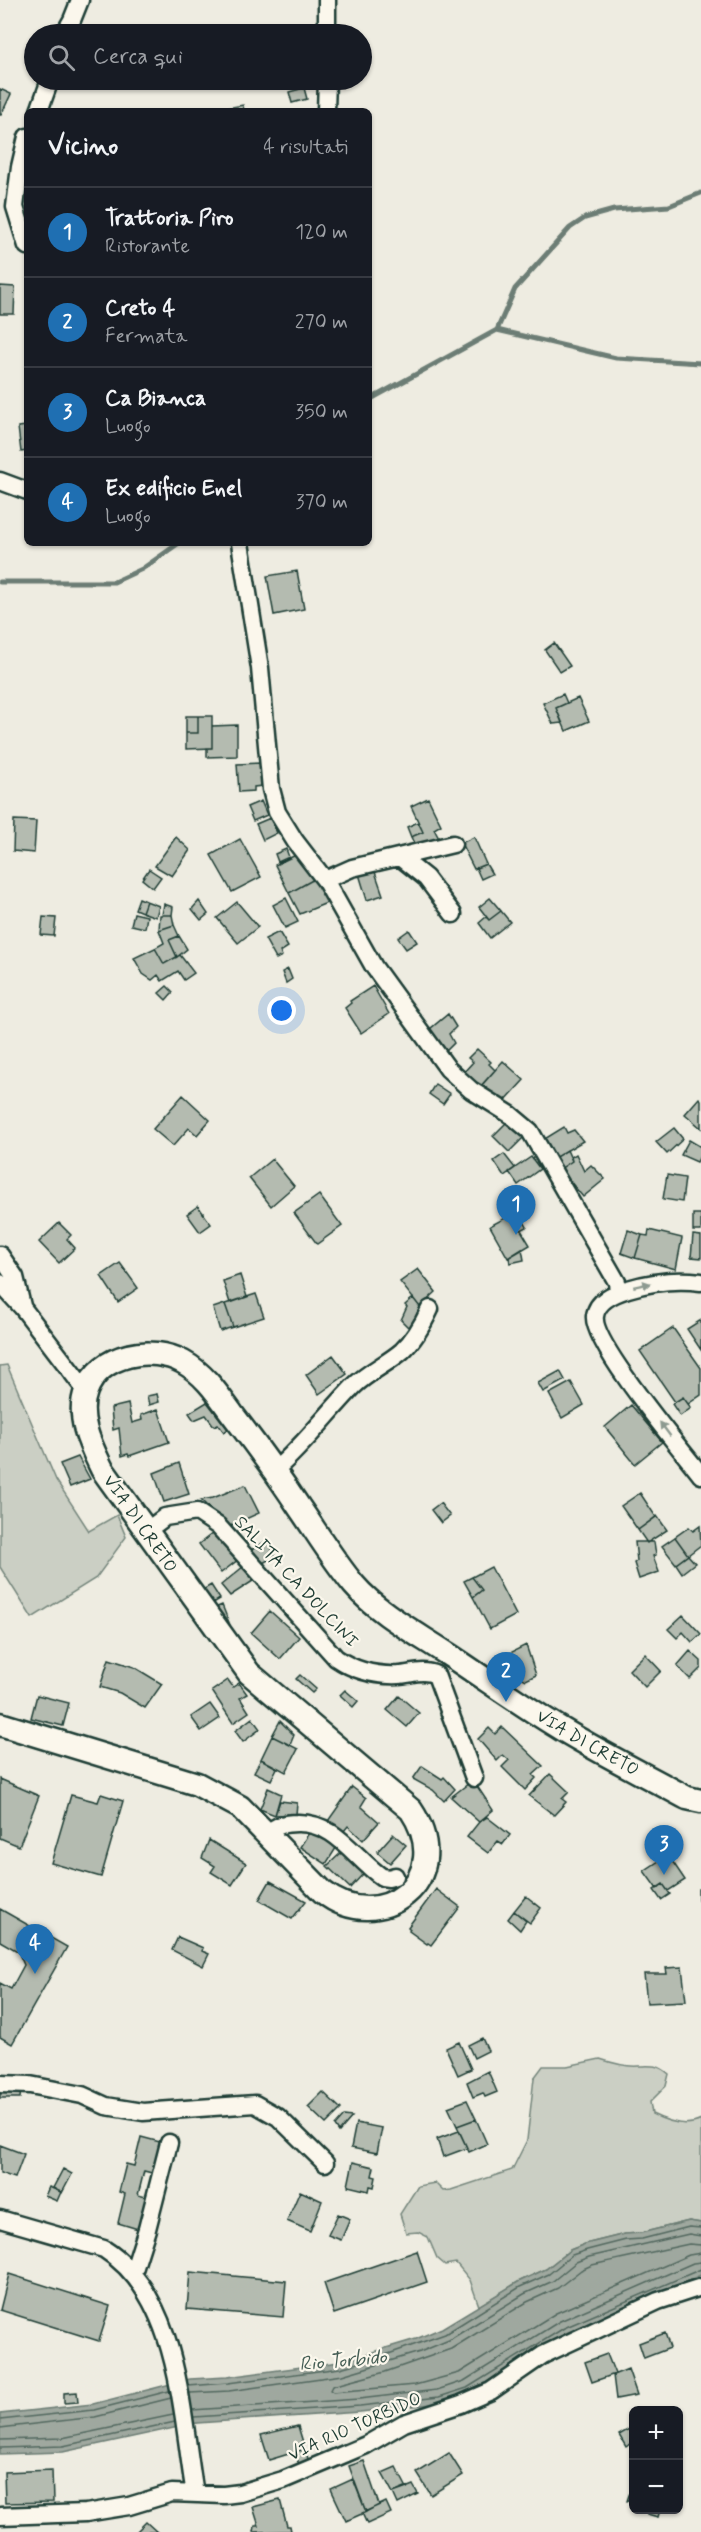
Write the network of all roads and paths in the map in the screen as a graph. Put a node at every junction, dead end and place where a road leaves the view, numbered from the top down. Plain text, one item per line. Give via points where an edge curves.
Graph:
1 (80, 0) edge
2 (327, 0) edge
3 (70, 24) edge
4 (327, 24) edge
5 (46, 90) edge
6 (327, 90) edge
7 (40, 108) edge
8 (326, 108) edge
9 (24, 149) edge
10 (24, 236) edge
11 (0, 481) edge
12 (24, 490) edge
13 (240, 546) edge
14 (453, 844) dead end
15 (401, 858) junction
16 (325, 880) junction
17 (453, 914) dead end
18 (0, 1255) edge
19 (700, 1282) edge
20 (0, 1283) edge
21 (618, 1292) junction
22 (22, 1307) junction
23 (430, 1309) dead end
24 (86, 1391) junction
25 (275, 1470) junction
26 (701, 1475) edge
27 (145, 1532) junction
28 (0, 1724) edge
29 (474, 1778) dead end
30 (701, 1801) edge
31 (267, 1834) junction
32 (395, 1876) dead end
33 (0, 2084) edge
34 (170, 2143) dead end
35 (325, 2163) dead end
36 (0, 2219) edge
37 (133, 2273) junction
38 (701, 2287) edge
39 (195, 2494) junction
40 (0, 2516) edge

1 - 3 street
2 - 4 street
5 - 7 street
6 - 8 street
9 - 10 street via 15,207
11 - 12 street
13 - 16 street via 260,668 272,799 288,831
14 - 15 street
15 - 16 street via 352,868
15 - 17 street via 426,878
16 - 21 street via 374,967 448,1069 535,1137 617,1282
18 - 22 street via 15,1277
21 -> 19 street via 646,1284
20 - 22 street
26 -> 21 street via 622,1373 600,1337 595,1314 600,1303
22 - 24 street
23 - 25 street via 423,1326 402,1351 356,1384
24 - 25 main road, VIA DI CRETO via 102,1371 128,1356 152,1352 169,1356 201,1375
24 - 27 main road, VIA DI CRETO via 83,1411 91,1448
25 - 30 main road, VIA DI CRETO via 367,1598 563,1730
27 - 29 street, SALITA CA DOLCINI via 165,1517 197,1512 218,1526 319,1641 345,1664 376,1674 436,1675
27 - 31 main road, VIA DI CRETO via 249,1673 411,1810 423,1830 426,1860 420,1878 402,1896 373,1908 356,1908 335,1902
28 - 31 main road, VIA DI CRETO via 197,1784 240,1807
31 - 32 street via 283,1824 319,1825 382,1877
33 - 35 street via 82,2095 106,2106 143,2112 255,2104 278,2117
34 - 37 street
36 - 37 street via 104,2249
37 - 39 street via 154,2307 175,2371
38 - 39 street, VIA RIO TORBIDO via 658,2301 543,2355 491,2391 404,2423 338,2458 240,2493
39 - 40 street, VIA RIO TORBIDO via 166,2494 129,2506 86,2513

